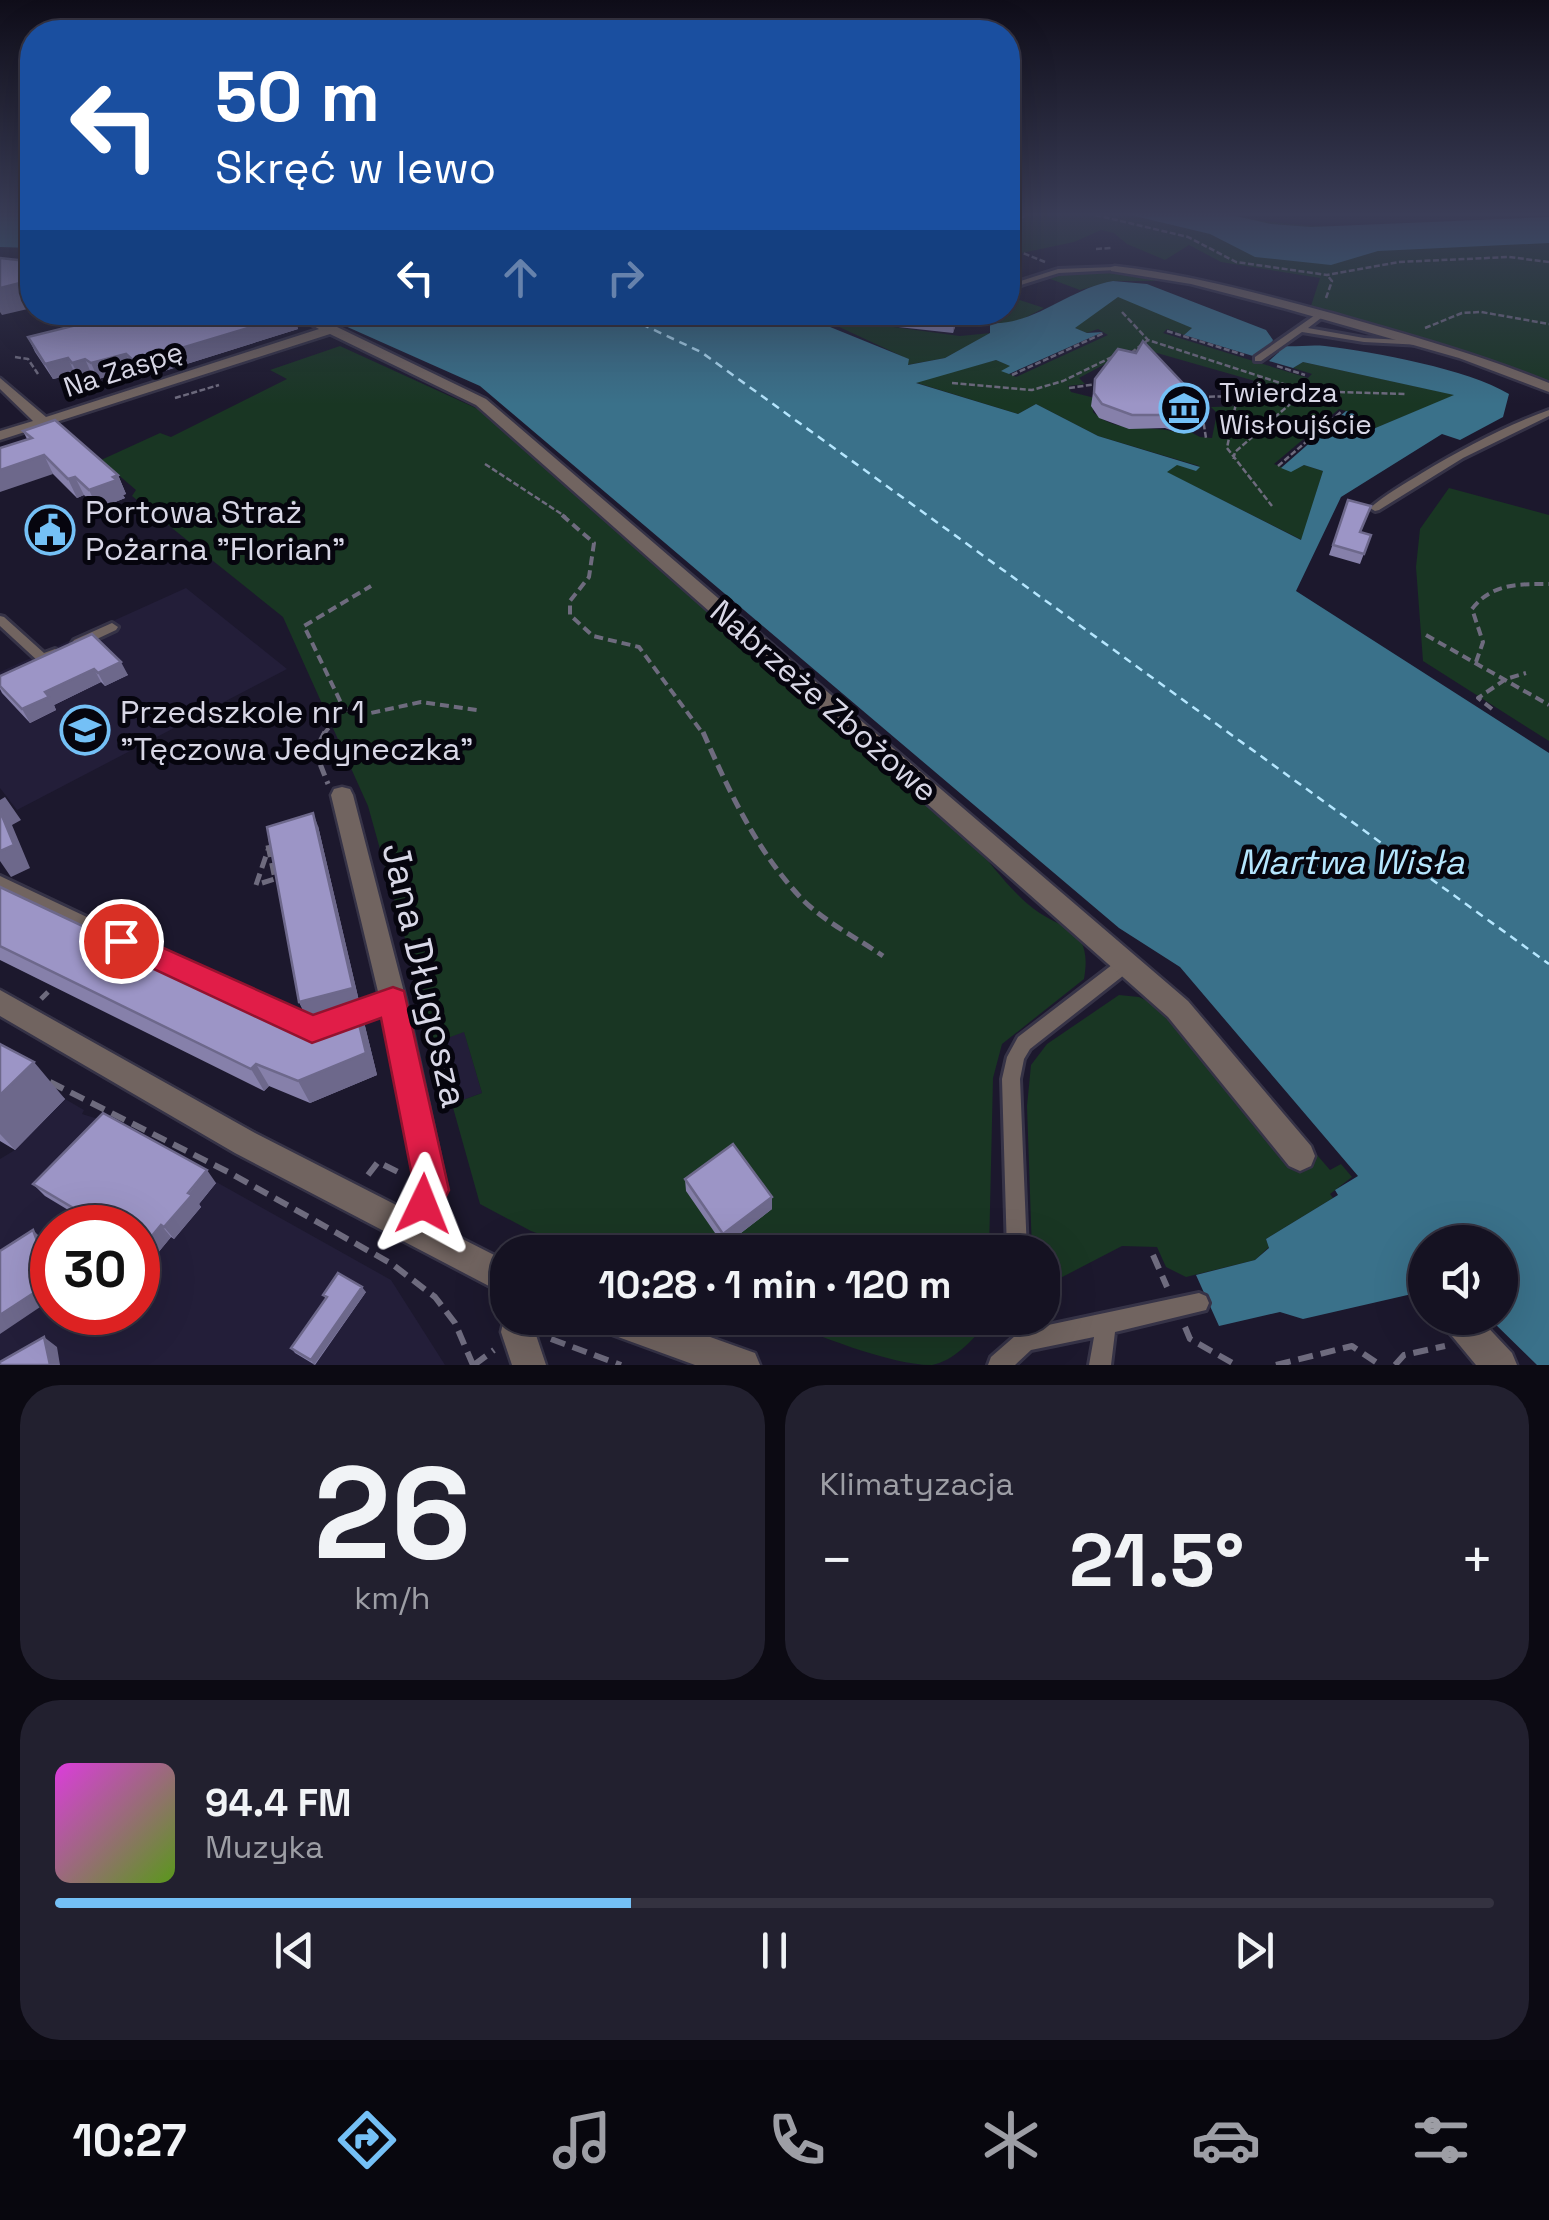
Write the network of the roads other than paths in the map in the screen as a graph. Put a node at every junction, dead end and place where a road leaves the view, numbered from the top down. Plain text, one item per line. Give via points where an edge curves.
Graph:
1 (1170, 277) edge
2 (1321, 314) junction
3 (316, 325) edge
4 (1300, 330) junction
5 (325, 331) junction
6 (1425, 343) junction
7 (1258, 360) road end
8 (0, 382) edge
9 (1549, 388) edge
10 (1549, 412) edge
11 (43, 422) junction
12 (0, 436) edge
13 (52, 436) edge
14 (1375, 508) edge
15 (0, 620) edge
16 (112, 628) dead end
17 (342, 795) road end
18 (0, 882) edge
19 (1127, 963) junction
20 (393, 1000) junction
21 (0, 1002) edge
22 (330, 1024) edge
23 (301, 1026) edge
24 (1300, 1156) dead end
25 (409, 1226) junction
26 (1016, 1235) edge
27 (490, 1270) edge
28 (1199, 1303) dead end
29 (1106, 1324) junction
30 (522, 1335) edge
31 (659, 1335) edge
32 (1025, 1335) edge
33 (1461, 1335) edge
34 (1026, 1340) junction
35 (530, 1365) edge
36 (743, 1365) edge
37 (1000, 1365) edge
38 (1100, 1365) edge
39 (1500, 1365) edge

1 - 2 street
2 - 4 lane
2 - 6 street
3 - 5 street, Nabrzeże Zbożowe
4 - 6 lane
4 - 7 lane
5 - 11 street, Na Zaspę
5 - 19 street, Nabrzeże Zbożowe via 481,402
6 - 9 street
8 - 11 street
10 - 14 lane via 1427,472
11 - 12 street, Na Zaspę
11 - 13 lane
15 - 16 lane via 42,659
17 - 20 street, Jana Długosza
18 - 23 lane
19 - 24 street, Nabrzeże Zbożowe via 1178,1008
19 - 26 lane via 1024,1042 1016,1058 1011,1080
20 - 22 lane
20 - 25 street, Jana Długosza via 432,1190
21 - 25 street via 245,1143
25 - 27 street
28 - 29 lane
29 - 34 lane
29 - 38 lane
30 - 35 street
31 - 36 street
32 - 34 lane
33 - 39 street
34 - 37 lane

